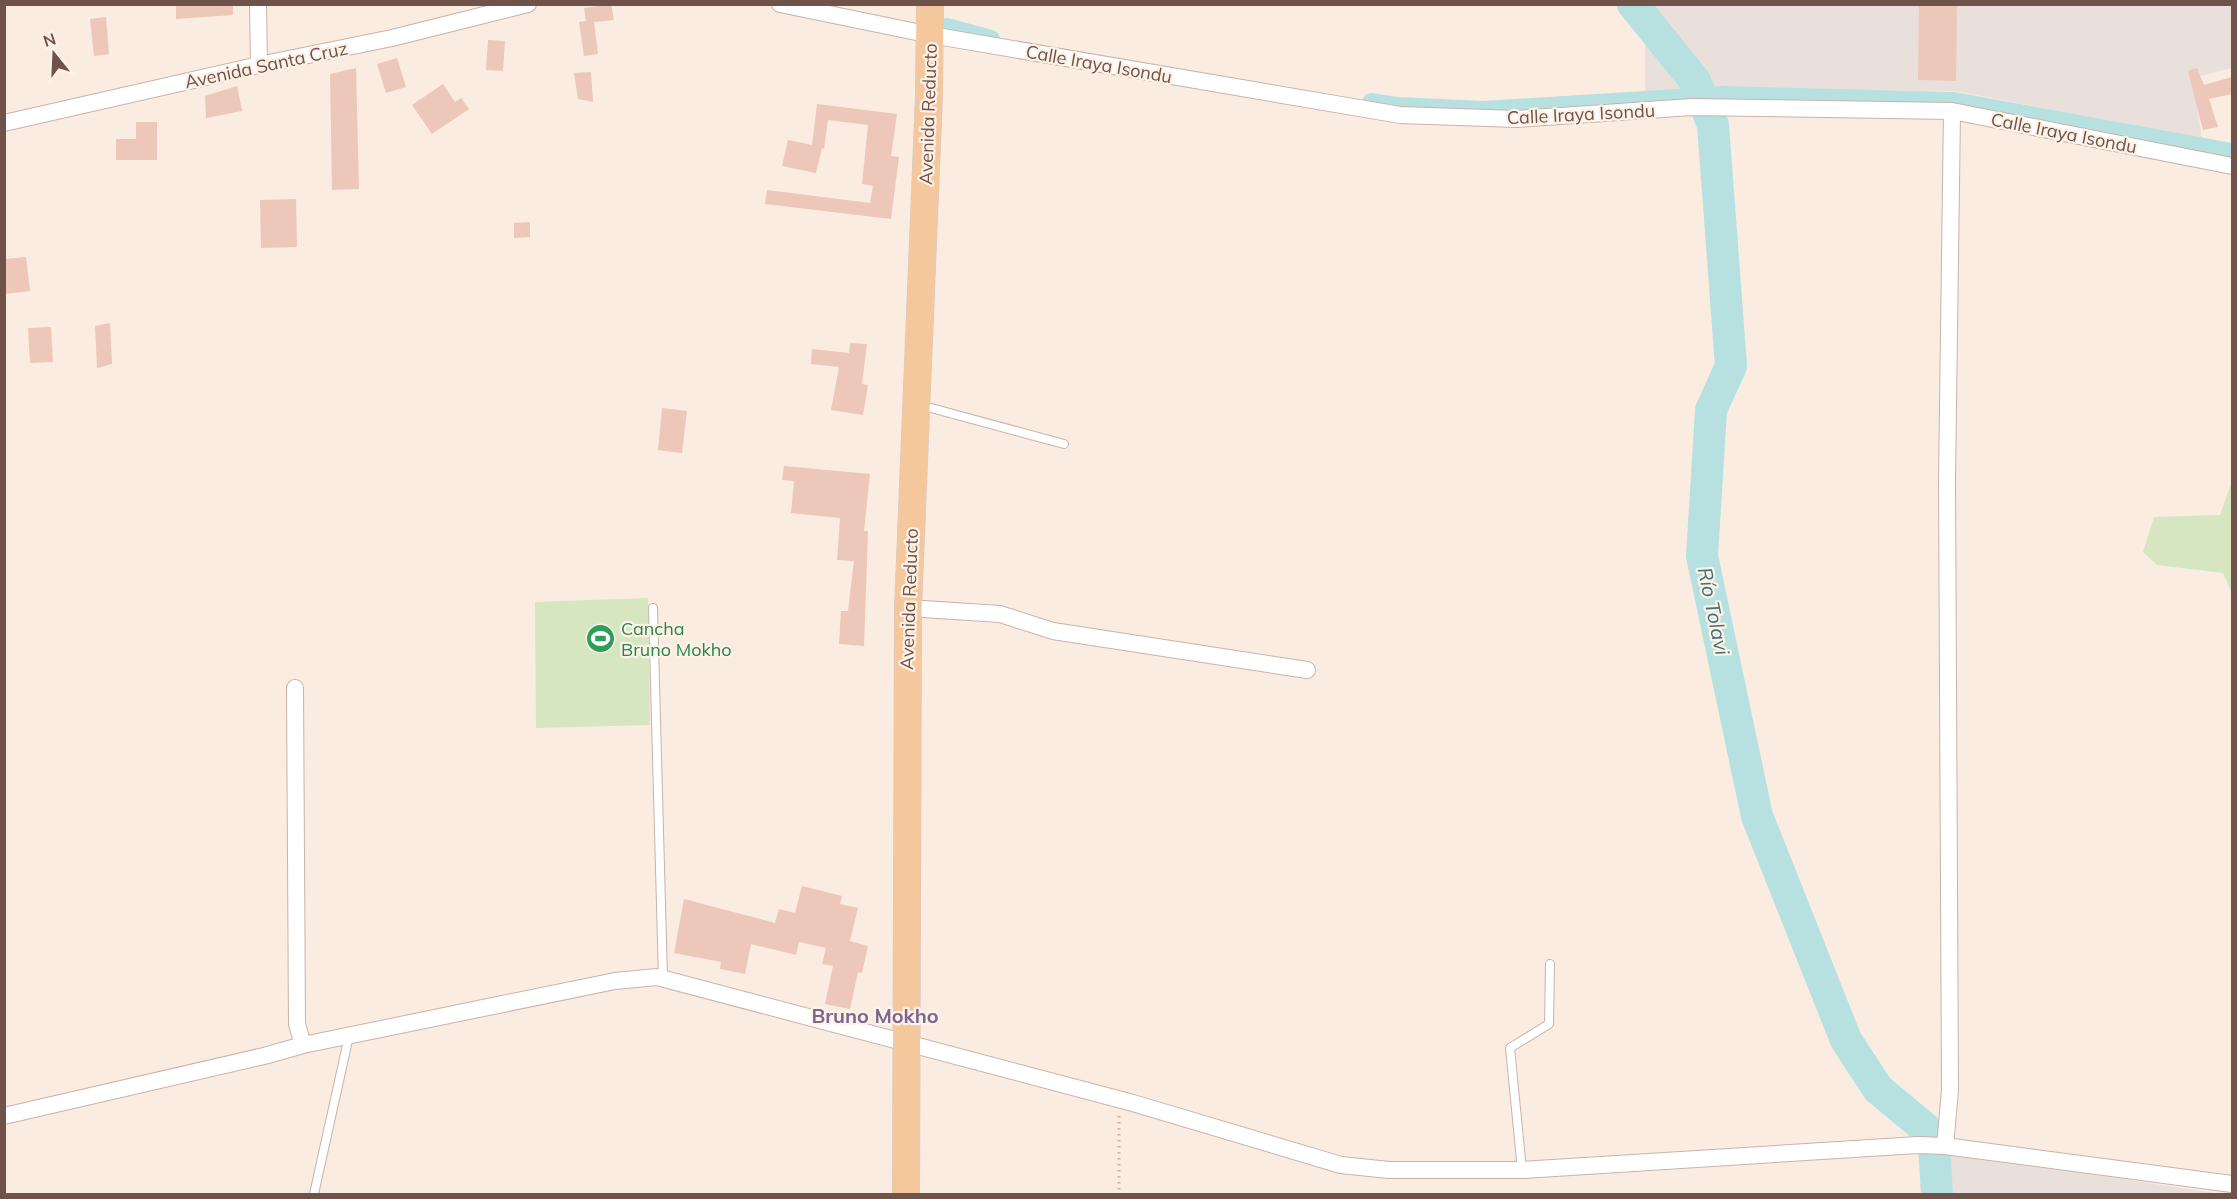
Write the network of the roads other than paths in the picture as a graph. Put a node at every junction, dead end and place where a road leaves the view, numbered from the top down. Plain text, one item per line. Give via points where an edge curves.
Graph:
1 (258, 4) edge
2 (528, 4) edge
3 (780, 4) edge
4 (930, 4) edge
5 (931, 35) junction
6 (259, 65) junction
7 (1952, 111) junction
8 (4, 123) edge
9 (2232, 166) edge
10 (917, 404) junction
11 (1064, 444) dead end
12 (652, 608) dead end
13 (908, 608) junction
14 (1307, 669) dead end
15 (295, 688) dead end
16 (1550, 964) dead end
17 (663, 978) junction
18 (349, 1035) junction
19 (905, 1042) junction
20 (303, 1045) junction
21 (4, 1116) edge
22 (1942, 1146) junction
23 (1522, 1170) junction
24 (2232, 1184) edge
25 (315, 1194) edge
26 (906, 1194) edge

1 - 6 street
2 - 6 street, Avenida Santa Cruz via 392,38
3 - 5 street
4 - 5 main road, Avenida Reducto
5 - 7 street, Calle Iraya Isondu via 1400,116 1516,119 1692,107
5 - 10 main road, Avenida Reducto
6 - 8 street, Avenida Santa Cruz
7 - 9 street, Calle Iraya Isondu
7 - 22 street via 1947,480 1950,1090
10 - 11 lane
10 - 13 main road, Avenida Reducto
12 - 17 lane
13 - 14 street via 1000,614 1053,631
13 - 19 main road, Avenida Reducto
15 - 20 street via 297,1024
16 - 23 lane via 1549,1024 1510,1048
17 - 18 street via 615,981
17 - 19 street
18 - 20 street
18 - 25 lane
19 - 23 street via 1119,1099 1341,1165 1389,1170
19 - 26 main road, Avenida Reducto
20 - 21 street
22 - 23 street
22 - 24 street

